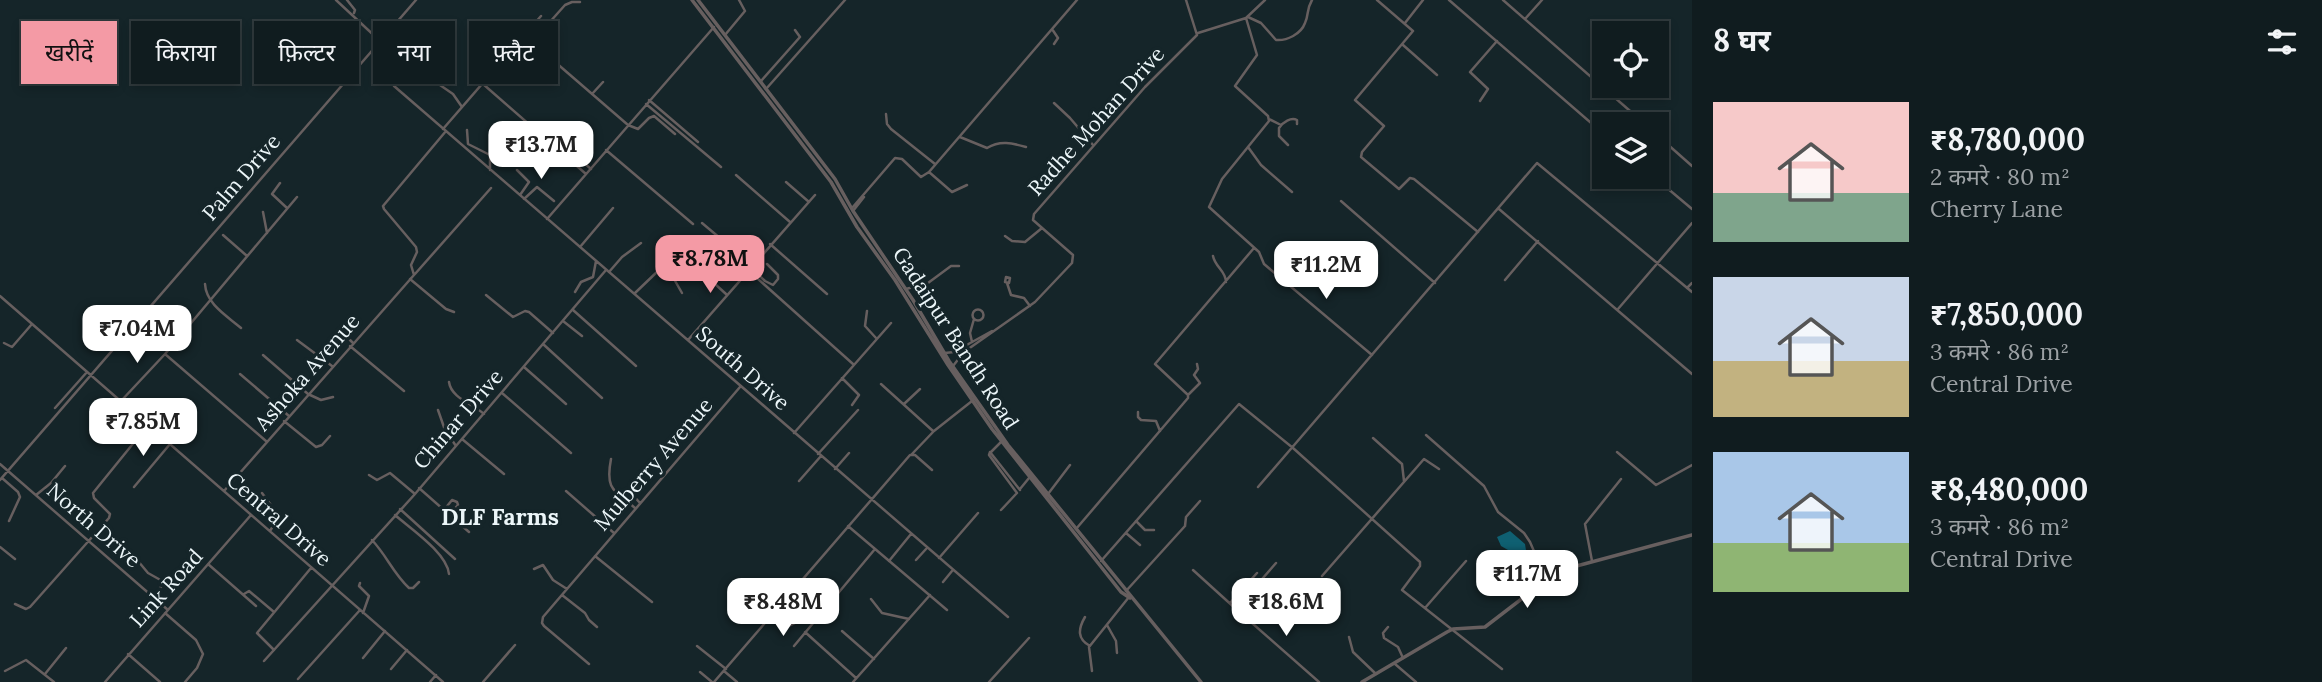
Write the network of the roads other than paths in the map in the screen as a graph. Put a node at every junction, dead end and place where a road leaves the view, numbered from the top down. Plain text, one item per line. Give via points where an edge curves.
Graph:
1 (336, 0) edge
2 (348, 0) edge
3 (416, 0) edge
4 (692, 0) edge
5 (739, 0) edge
6 (845, 0) edge
7 (1077, 0) edge
8 (1186, 0) edge
9 (1265, 0) edge
10 (1311, 0) edge
11 (1377, 0) edge
12 (1423, 0) edge
13 (1449, 0) edge
14 (1503, 0) edge
15 (1542, 0) edge
16 (700, 1) edge
17 (580, 2) dead end
18 (354, 13) dead end
19 (541, 16) dead end
20 (1247, 18) junction
21 (1525, 19) junction
22 (398, 21) edge
23 (537, 21) edge
24 (551, 21) edge
25 (1405, 23) junction
26 (714, 27) junction
27 (1052, 29) junction
28 (795, 30) dead end
29 (1198, 33) junction
30 (373, 34) edge
31 (725, 35) junction
32 (1497, 41) junction
33 (1054, 44) dead end
34 (1402, 44) junction
35 (373, 49) edge
36 (558, 65) edge
37 (1437, 75) dead end
38 (761, 81) junction
39 (603, 82) dead end
40 (439, 84) edge
41 (483, 84) joint
42 (394, 86) dead end
43 (766, 89) junction
44 (592, 94) junction
45 (649, 100) junction
46 (1480, 100) dead end
47 (1054, 103) dead end
48 (646, 104) junction
49 (463, 107) junction
50 (1630, 112) edge
51 (886, 114) dead end
52 (1269, 118) junction
53 (1292, 120) dead end
54 (1592, 124) edge
55 (628, 125) junction
56 (1281, 125) junction
57 (445, 130) junction
58 (467, 130) dead end
59 (676, 134) dead end
60 (960, 136) junction
61 (698, 142) dead end
62 (1093, 145) junction
63 (1288, 145) dead end
64 (1669, 146) edge
65 (1026, 147) dead end
66 (1248, 148) junction
67 (569, 150) dead end
68 (606, 150) junction
69 (935, 164) junction
70 (1692, 166) edge
71 (721, 167) dead end
72 (591, 169) junction
73 (490, 170) junction
74 (517, 170) dead end
75 (929, 172) junction
76 (586, 174) junction
77 (736, 175) dead end
78 (786, 182) dead end
79 (280, 183) dead end
80 (967, 185) dead end
81 (491, 188) dead end
82 (1668, 189) edge
83 (1292, 192) dead end
84 (520, 195) junction
85 (815, 195) dead end
86 (297, 197) dead end
87 (524, 199) junction
88 (554, 201) dead end
89 (1341, 201) dead end
90 (808, 202) junction
91 (288, 208) junction
92 (613, 208) dead end
93 (1499, 209) junction
94 (1692, 209) edge
95 (852, 210) junction
96 (263, 212) dead end
97 (547, 219) junction
98 (790, 222) junction
99 (702, 223) dead end
100 (1692, 223) edge
101 (693, 224) dead end
102 (1042, 228) junction
103 (1478, 232) junction
104 (267, 233) junction
105 (222, 234) dead end
106 (1005, 236) dead end
107 (668, 241) dead end
108 (1538, 241) junction
109 (641, 243) dead end
110 (770, 244) junction
111 (580, 247) junction
112 (1254, 248) junction
113 (247, 256) junction
114 (1213, 256) dead end
115 (596, 261) junction
116 (1658, 262) junction
117 (767, 264) dead end
118 (959, 266) dead end
119 (750, 267) junction
120 (711, 268) dead end
121 (607, 271) junction
122 (414, 274) junction
123 (708, 278) junction
124 (411, 279) junction
125 (1505, 280) dead end
126 (1226, 282) junction
127 (1007, 283) dead end
128 (1435, 283) junction
129 (1692, 283) edge
130 (205, 284) dead end
131 (1687, 288) junction
132 (906, 289) junction
133 (575, 292) dead end
134 (1692, 292) edge
135 (682, 293) dead end
136 (634, 294) junction
137 (827, 294) dead end
138 (726, 295) junction
139 (0, 296) edge
140 (486, 296) dead end
141 (210, 301) junction
142 (1030, 306) junction
143 (1618, 309) junction
144 (572, 310) junction
145 (867, 311) dead end
146 (454, 312) dead end
147 (974, 319) dead end
148 (563, 321) junction
149 (891, 323) dead end
150 (32, 324) junction
151 (344, 324) dead end
152 (241, 328) dead end
153 (995, 330) junction
154 (553, 332) junction
155 (582, 336) dead end
156 (876, 338) junction
157 (297, 340) dead end
158 (687, 341) junction
159 (972, 342) junction
160 (4, 343) dead end
161 (351, 344) junction
162 (544, 344) junction
163 (945, 353) junction
164 (166, 354) junction
165 (263, 355) dead end
166 (1373, 356) junction
167 (853, 364) junction
168 (1197, 364) dead end
169 (332, 366) junction
170 (636, 366) dead end
171 (953, 366) junction
172 (524, 367) junction
173 (87, 372) junction
174 (240, 374) dead end
175 (1692, 374) edge
176 (91, 375) junction
177 (842, 378) junction
178 (449, 382) dead end
179 (881, 384) dead end
180 (740, 387) junction
181 (920, 389) dead end
182 (404, 391) dead end
183 (502, 393) junction
184 (308, 394) junction
185 (1188, 395) junction
186 (333, 397) dead end
187 (602, 398) dead end
188 (972, 401) junction
189 (121, 402) junction
190 (566, 404) dead end
191 (904, 404) junction
192 (852, 405) dead end
193 (55, 408) dead end
194 (438, 410) dead end
195 (858, 410) dead end
196 (1138, 412) dead end
197 (484, 414) junction
198 (289, 416) junction
199 (190, 421) dead end
200 (284, 421) junction
201 (148, 425) junction
202 (1160, 431) junction
203 (934, 432) junction
204 (794, 433) junction
205 (1426, 435) dead end
206 (330, 436) dead end
207 (1373, 438) dead end
208 (462, 439) junction
209 (266, 442) junction
210 (1001, 442) junction
211 (170, 444) junction
212 (456, 446) junction
213 (1293, 447) junction
214 (1617, 452) dead end
215 (571, 453) dead end
216 (849, 453) dead end
217 (912, 454) junction
218 (819, 455) junction
219 (611, 460) dead end
220 (0, 464) edge
221 (1070, 465) dead end
222 (1692, 465) edge
223 (65, 466) dead end
224 (835, 469) junction
225 (1439, 469) dead end
226 (8, 470) junction
227 (932, 470) dead end
228 (504, 474) dead end
229 (369, 475) dead end
230 (1029, 478) junction
231 (1, 479) edge
232 (1621, 479) dead end
233 (799, 481) dead end
234 (1404, 481) junction
235 (635, 483) dead end
236 (134, 486) dead end
237 (1258, 487) dead end
238 (419, 488) junction
239 (224, 491) junction
240 (566, 491) dead end
241 (1018, 491) junction
242 (262, 494) dead end
243 (415, 494) junction
244 (1048, 494) junction
245 (36, 495) junction
246 (871, 500) junction
247 (1200, 501) dead end
248 (640, 503) junction
249 (635, 508) junction
250 (400, 509) junction
251 (444, 510) junction
252 (1001, 510) dead end
253 (978, 513) dead end
254 (251, 515) junction
255 (395, 515) junction
256 (449, 515) junction
257 (1372, 519) junction
258 (9, 521) dead end
259 (1136, 521) junction
260 (848, 526) junction
261 (1076, 529) junction
262 (1154, 530) dead end
263 (270, 531) junction
264 (469, 532) dead end
265 (614, 533) junction
266 (1126, 533) junction
267 (911, 534) junction
268 (1692, 535) edge
269 (372, 540) junction
270 (89, 541) junction
271 (1140, 545) dead end
272 (0, 547) edge
273 (926, 548) junction
274 (875, 549) junction
275 (595, 556) junction
276 (939, 558) junction
277 (15, 559) dead end
278 (455, 559) dead end
279 (916, 560) dead end
280 (138, 561) dead end
281 (889, 561) junction
282 (1101, 561) junction
283 (1466, 561) dead end
284 (1592, 561) junction
285 (1276, 563) dead end
286 (208, 564) junction
287 (311, 568) junction
288 (534, 569) dead end
289 (953, 570) junction
290 (1193, 570) dead end
291 (1257, 573) dead end
292 (449, 574) dead end
293 (1322, 576) dead end
294 (1546, 579) junction
295 (419, 582) dead end
296 (943, 582) dead end
297 (360, 583) dead end
298 (331, 585) junction
299 (567, 589) junction
300 (1126, 591) junction
301 (562, 594) junction
302 (243, 595) junction
303 (930, 595) junction
304 (154, 598) junction
305 (1130, 598) junction
306 (871, 599) dead end
307 (652, 603) dead end
308 (1230, 603) junction
309 (15, 604) dead end
310 (256, 606) dead end
311 (1425, 608) junction
312 (1236, 609) junction
313 (947, 610) dead end
314 (166, 611) junction
315 (361, 611) junction
316 (775, 611) junction
317 (274, 612) junction
318 (1008, 617) dead end
319 (1084, 617) dead end
320 (909, 619) junction
321 (795, 623) dead end
322 (1107, 625) junction
323 (597, 627) dead end
324 (1388, 627) dead end
325 (1453, 629) junction
326 (385, 631) junction
327 (842, 631) dead end
328 (805, 632) junction
329 (1349, 637) dead end
330 (1029, 638) dead end
331 (515, 645) dead end
332 (697, 646) dead end
333 (794, 646) dead end
334 (1090, 646) junction
335 (66, 648) dead end
336 (274, 650) junction
337 (407, 650) junction
338 (1117, 653) dead end
339 (128, 654) junction
340 (363, 658) dead end
341 (1403, 658) junction
342 (874, 659) junction
343 (264, 661) dead end
344 (589, 664) dead end
345 (1395, 664) junction
346 (391, 669) dead end
347 (1502, 669) dead end
348 (725, 670) junction
349 (5, 671) dead end
350 (700, 671) dead end
351 (1092, 671) dead end
352 (44, 674) junction
353 (1376, 674) junction
354 (436, 675) junction
355 (298, 679) dead end
356 (855, 680) edge
357 (54, 682) edge
358 (104, 682) edge
359 (160, 682) edge
360 (185, 682) edge
361 (430, 682) edge
362 (443, 682) edge
363 (483, 682) edge
364 (713, 682) edge
365 (737, 682) edge
366 (989, 682) edge
367 (1201, 682) edge
368 (1319, 682) edge
369 (1362, 682) edge
370 (1416, 682) edge

1 - 30 street
2 - 18 street
3 - 22 street, Palm Drive
4 - 26 street
5 - 31 street via 745,10
6 - 43 street
7 - 27 street
8 - 29 street
9 - 20 street
10 - 20 street via 1304,26 1282,40 1276,40 1260,22
11 - 25 street
12 - 25 street
13 - 32 street
14 - 21 street
15 - 21 street
16 - 31 street, Gadaipur Bandh Road
17 - 24 street via 565,5
19 - 23 street
20 - 29 street
20 - 52 street via 1257,55 1235,86
21 - 50 street
25 - 34 street via 1413,31
26 - 45 street
26 - 188 street via 831,182
27 - 33 street via 1058,38
27 - 60 street
28 - 38 street via 800,37
29 - 62 street, Radhe Mohan Drive
31 - 38 street, Gadaipur Bandh Road
32 - 46 street via 1470,72 1488,89
32 - 54 street
34 - 37 street
34 - 103 street via 1355,100 1384,126 1361,157 1399,189 1414,178
35 - 176 street, Palm Drive
36 - 44 street
38 - 43 street, Gadaipur Bandh Road
39 - 44 street
40 - 49 street
41 - 49 street
41 - 76 street
42 - 57 street, South Drive
43 - 95 street, Gadaipur Bandh Road via 835,179
44 - 55 street
45 - 48 street
45 - 61 street
47 - 62 street
48 - 55 street
48 - 71 street
49 - 57 street
51 - 69 street via 891,129
52 - 56 street
52 - 66 street
53 - 56 street
55 - 59 street via 638,129 654,116
55 - 68 street
56 - 63 street via 1279,136
57 - 73 street, South Drive
57 - 122 street via 383,206 416,247 411,265
58 - 73 street via 468,144 489,155
60 - 65 street via 987,148 1004,142
60 - 69 street
62 - 102 street, Radhe Mohan Drive via 1034,214
64 - 70 street
66 - 83 street
66 - 112 street via 1222,179 1209,206
67 - 72 street
68 - 72 street
68 - 101 street
69 - 75 street
72 - 76 street
73 - 84 street, South Drive
74 - 84 street via 530,182
75 - 80 street via 952,192
75 - 95 street via 921,177 895,158
76 - 97 street
77 - 98 street
78 - 90 street
79 - 91 street via 272,194
81 - 122 street, Ashoka Avenue
82 - 94 street
84 - 87 street, South Drive
85 - 90 street
86 - 91 street
87 - 88 street via 537,187
87 - 97 street, South Drive
89 - 128 street
90 - 98 street
91 - 104 street
92 - 111 street
93 - 103 street
93 - 108 street
93 - 116 street via 1538,163
95 - 132 street, Gadaipur Bandh Road
96 - 104 street
97 - 111 street, South Drive
98 - 110 street
99 - 119 street
100 - 116 street
102 - 106 street via 1027,242
102 - 142 street, Radhe Mohan Drive via 1074,259
103 - 128 street
104 - 113 street
105 - 113 street
107 - 123 street
108 - 125 street
108 - 143 street
109 - 121 street, Chinar Drive
110 - 119 street
110 - 137 street
111 - 115 street, South Drive
112 - 126 street
112 - 166 street via 1264,264
113 - 141 street
114 - 126 street
115 - 121 street, South Drive
115 - 133 street via 593,277 580,282
116 - 131 street
116 - 143 street
117 - 119 street via 778,275 773,285
118 - 132 street
119 - 138 street
119 - 167 street
120 - 123 street
121 - 136 street, South Drive
121 - 144 street, Chinar Drive
122 - 124 street, Ashoka Avenue
123 - 138 street
124 - 146 street
124 - 161 street, Ashoka Avenue
126 - 185 street via 1155,364
127 - 142 street via 1011,295 1024,298
128 - 166 street
129 - 131 street
130 - 141 street
131 - 134 street
132 - 163 street, Gadaipur Bandh Road
135 - 136 street via 670,272 659,270
136 - 158 street, South Drive
138 - 158 street
139 - 150 street, Central Drive
140 - 154 street via 513,317 528,312
141 - 152 street
141 - 164 street
142 - 153 street, Radhe Mohan Drive
143 - 175 street
144 - 148 street, Chinar Drive
144 - 170 street
145 - 156 street via 865,326
147 - 159 street
148 - 154 street, Chinar Drive
148 - 155 street
149 - 156 street
150 - 160 street via 12,347
150 - 173 street, Central Drive
151 - 161 street via 342,332
153 - 159 street
153 - 171 street, Radhe Mohan Drive
154 - 162 street, Chinar Drive
156 - 167 street
157 - 169 street
158 - 180 street, South Drive
159 - 163 street
161 - 169 street, Ashoka Avenue
161 - 182 street
162 - 172 street, Chinar Drive
162 - 187 street
163 - 171 street, Gadaipur Bandh Road
164 - 189 street
164 - 209 street
165 - 184 street
166 - 213 street
167 - 177 street
168 - 185 street via 1194,375 1200,383
169 - 184 street, Ashoka Avenue
171 - 244 street, Gadaipur Bandh Road
172 - 183 street, Chinar Drive
172 - 190 street
173 - 176 street, Central Drive
173 - 193 street
174 - 198 street
176 - 189 street, Central Drive
176 - 226 street, Palm Drive
177 - 192 street via 859,395
177 - 204 street
178 - 197 street via 456,395
179 - 191 street
180 - 204 street, South Drive
180 - 248 street, Mulberry Avenue
181 - 191 street
183 - 197 street, Chinar Drive
183 - 215 street
184 - 186 street via 321,400
184 - 198 street, Ashoka Avenue
185 - 202 street
188 - 203 street
188 - 210 street
189 - 201 street, Central Drive
191 - 203 street
194 - 212 street
195 - 218 street
196 - 202 street via 1141,420 1156,421
197 - 208 street, Chinar Drive
198 - 200 street, Ashoka Avenue
199 - 201 street via 174,436 157,419
200 - 206 street via 316,447
200 - 209 street, Ashoka Avenue
201 - 211 street, Central Drive
201 - 270 street via 93,493 110,515
202 - 261 street
203 - 217 street
204 - 218 street, South Drive
205 - 294 street via 1484,486 1498,512 1528,538
207 - 234 street via 1402,464
208 - 212 street, Chinar Drive
208 - 228 street
209 - 239 street, Ashoka Avenue
210 - 230 street
210 - 241 street via 989,455
211 - 236 street
211 - 239 street, Central Drive
212 - 238 street, Chinar Drive
213 - 237 street
213 - 257 street
213 - 259 street via 1238,404
214 - 222 street via 1656,485
216 - 224 street
217 - 227 street
217 - 246 street
218 - 224 street, South Drive
218 - 233 street
219 - 249 street via 611,486
220 - 226 street, North Drive
221 - 244 street
223 - 245 street
224 - 246 street, South Drive
225 - 234 street via 1425,458
226 - 231 street, Palm Drive
226 - 245 street, North Drive
229 - 243 street via 377,480 389,473
230 - 241 street
230 - 305 street
231 - 258 street via 20,497
232 - 284 street via 1585,524
234 - 257 street
235 - 248 street via 630,492
238 - 243 street, Chinar Drive
238 - 251 street
239 - 254 street, Central Drive
240 - 265 street
241 - 252 street
242 - 263 street via 279,516
243 - 250 street, Chinar Drive
244 - 261 street, Gadaipur Bandh Road
245 - 270 street, North Drive
246 - 260 street
246 - 267 street, South Drive
247 - 300 street via 1186,517 1185,526
248 - 249 street, Mulberry Avenue
249 - 265 street, Mulberry Avenue
250 - 255 street, Chinar Drive
250 - 278 street
251 - 256 street
251 - 256 street via 452,500 457,502
253 - 276 street
254 - 263 street, Central Drive
254 - 286 street, Link Road
255 - 269 street, Chinar Drive
255 - 292 street via 441,556
256 - 264 street
257 - 293 street
257 - 311 street via 1420,562 1402,589
259 - 262 street via 1145,530
259 - 266 street
260 - 274 street
260 - 316 street
261 - 282 street, Gadaipur Bandh Road
263 - 287 street, Central Drive
265 - 275 street, Mulberry Avenue
266 - 271 street
266 - 282 street
267 - 273 street, South Drive
267 - 281 street
268 - 284 street
269 - 295 street via 410,589
269 - 298 street, Chinar Drive
270 - 304 street, North Drive
270 - 309 street via 30,607
272 - 277 street
273 - 276 street, South Drive
273 - 279 street
274 - 281 street
274 - 328 street
275 - 299 street, Mulberry Avenue
275 - 307 street
276 - 289 street, South Drive
280 - 304 street via 164,582
281 - 303 street
282 - 300 street, Gadaipur Bandh Road
283 - 311 street
284 - 294 street
285 - 312 street
286 - 302 street
286 - 314 street, Link Road
287 - 298 street, Central Drive
287 - 317 street
288 - 299 street via 543,565 553,580
289 - 296 street
289 - 318 street, South Drive
290 - 308 street
291 - 308 street
294 - 325 street via 1485,626
297 - 315 street via 369,598
298 - 315 street, Central Drive
298 - 336 street, Chinar Drive
299 - 301 street, Mulberry Avenue
300 - 305 street, Gadaipur Bandh Road
301 - 323 street
301 - 344 street, Mulberry Avenue via 542,623
302 - 310 street
302 - 317 street via 248,591
303 - 313 street
303 - 320 street
304 - 314 street, North Drive
305 - 322 street
305 - 367 street, Gadaipur Bandh Road
306 - 320 street via 882,613
308 - 312 street
311 - 325 street
312 - 368 street
314 - 339 street, Link Road
314 - 360 street, North Drive via 203,653
315 - 326 street, Central Drive
315 - 355 street
316 - 321 street via 788,627
316 - 348 street
317 - 336 street via 257,635
319 - 334 street via 1080,633
320 - 342 street
322 - 334 street
322 - 338 street
324 - 341 street via 1384,638 1398,647
325 - 341 street
325 - 347 street
326 - 337 street, Central Drive
326 - 340 street
327 - 342 street
328 - 333 street
328 - 356 street
329 - 353 street via 1353,652
330 - 366 street
331 - 363 street
332 - 348 street
334 - 351 street
335 - 352 street
336 - 343 street, Chinar Drive
337 - 346 street
337 - 354 street, Central Drive
339 - 358 street, Link Road
339 - 359 street
341 - 345 street
342 - 356 street
345 - 353 street
345 - 370 street
348 - 364 street
348 - 365 street
349 - 352 street via 26,660
350 - 364 street
352 - 357 street
353 - 369 street
354 - 361 street
354 - 362 street, Central Drive

